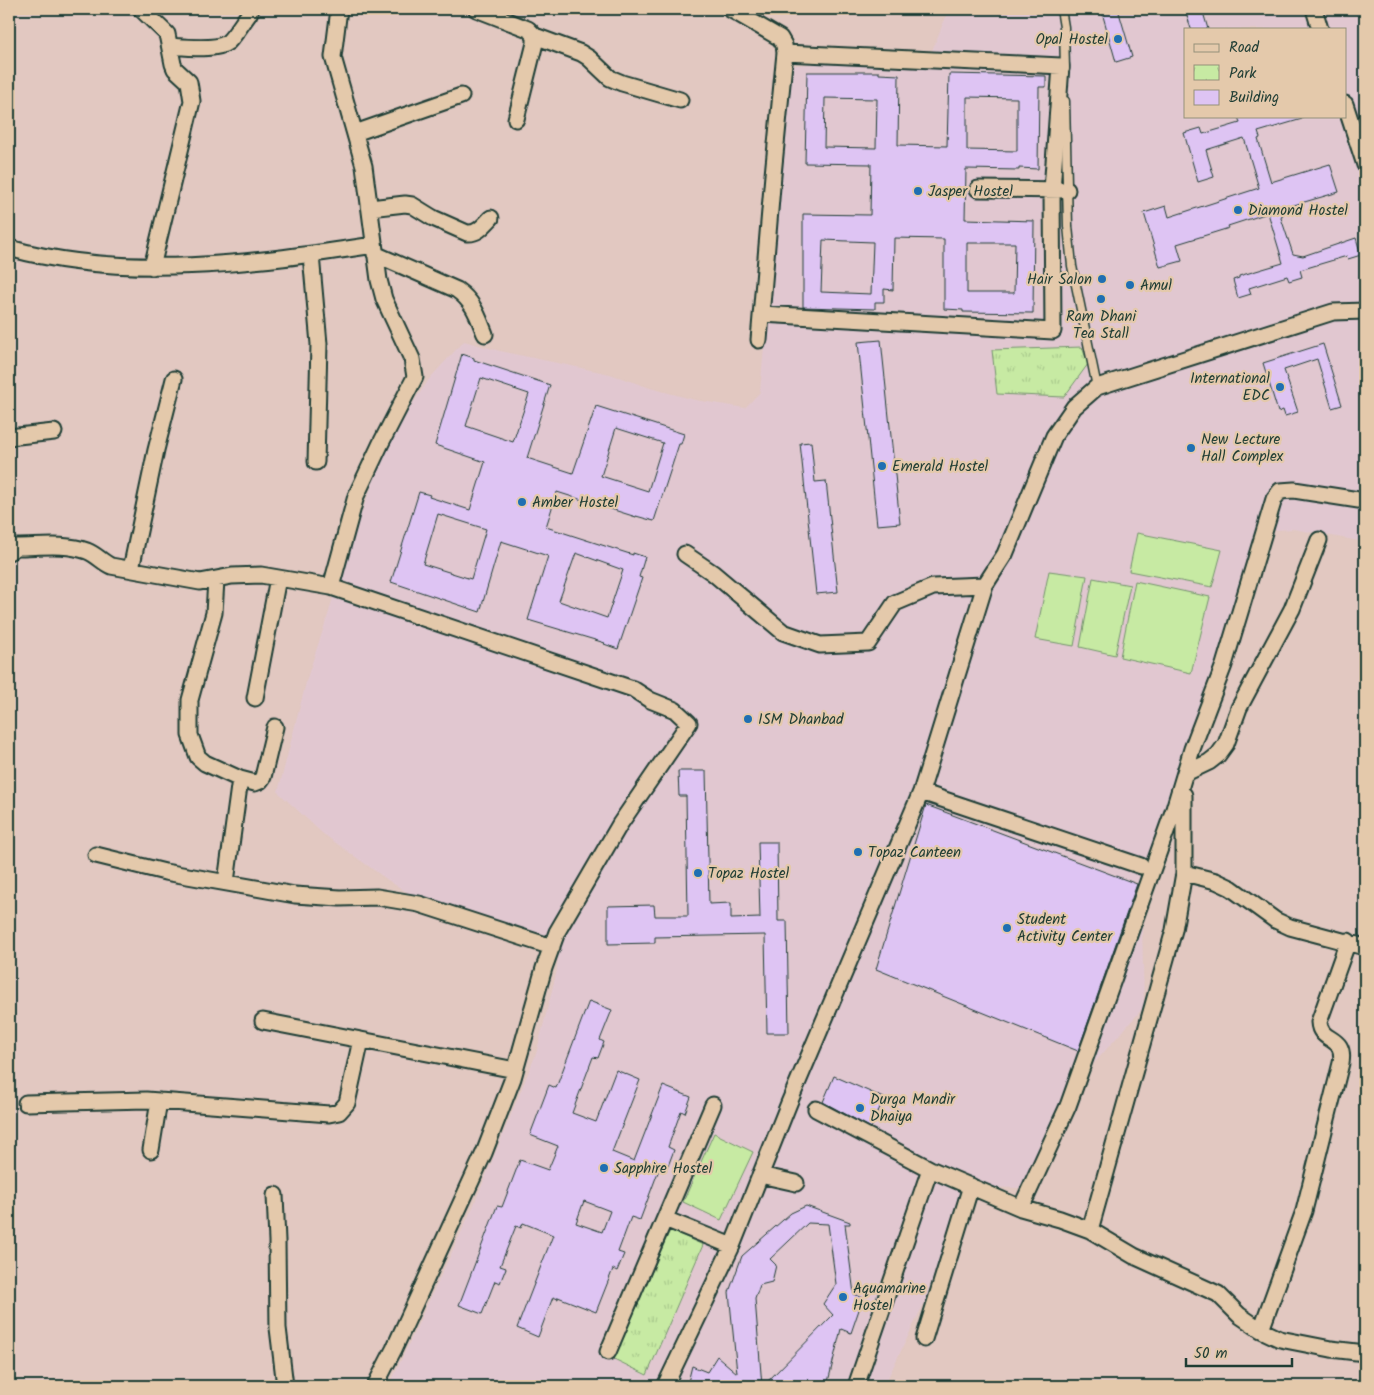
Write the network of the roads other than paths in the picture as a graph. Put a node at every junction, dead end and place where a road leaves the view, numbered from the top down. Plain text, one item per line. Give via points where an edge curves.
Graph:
1 (141, 9) edge
2 (251, 9) edge
3 (339, 9) edge
4 (476, 9) edge
5 (730, 9) edge
6 (1061, 9) edge
7 (1314, 9) edge
8 (1320, 28) edge
9 (534, 36) junction
10 (170, 46) junction
11 (785, 53) junction
12 (461, 96) dead end
13 (680, 100) dead end
14 (1346, 107) edge
15 (516, 119) dead end
16 (355, 133) junction
17 (1365, 165) edge
18 (978, 189) dead end
19 (1059, 190) junction
20 (370, 208) junction
21 (491, 218) dead end
22 (9, 248) edge
23 (374, 249) junction
24 (311, 255) junction
25 (152, 267) junction
26 (1363, 309) edge
27 (762, 314) junction
28 (486, 334) dead end
29 (759, 340) dead end
30 (174, 379) dead end
31 (1097, 387) junction
32 (54, 432) dead end
33 (9, 437) edge
34 (316, 462) dead end
35 (1365, 501) edge
36 (1319, 540) dead end
37 (9, 552) edge
38 (685, 554) dead end
39 (131, 569) junction
40 (278, 578) junction
41 (216, 580) junction
42 (985, 585) junction
43 (331, 587) junction
44 (255, 698) dead end
45 (275, 727) dead end
46 (1185, 777) junction
47 (240, 779) junction
48 (921, 792) junction
49 (96, 855) dead end
50 (1141, 866) dead end
51 (1184, 873) junction
52 (226, 882) junction
53 (1348, 941) junction
54 (1365, 946) edge
55 (552, 947) junction
56 (263, 1022) dead end
57 (361, 1040) junction
58 (515, 1070) junction
59 (158, 1101) junction
60 (26, 1103) dead end
61 (713, 1105) dead end
62 (816, 1109) dead end
63 (151, 1150) dead end
64 (930, 1169) junction
65 (760, 1175) junction
66 (796, 1183) dead end
67 (971, 1186) junction
68 (275, 1195) dead end
69 (1021, 1208) junction
70 (665, 1219) junction
71 (1090, 1230) junction
72 (732, 1246) junction
73 (1262, 1330) junction
74 (924, 1339) dead end
75 (608, 1352) dead end
76 (1365, 1352) edge
77 (372, 1385) edge
78 (285, 1386) edge
79 (665, 1386) edge
80 (856, 1386) edge

1 - 10 street via 167,34
2 - 10 street via 227,43 209,47
3 - 16 street via 333,57
4 - 9 street via 528,29
5 - 11 street via 780,38
6 - 19 lane via 1064,27
7 - 8 street
9 - 13 street via 580,53 610,78
9 - 15 street
10 - 25 street via 175,69 189,82 192,101
11 - 19 street via 1061,66
11 - 27 street
12 - 16 street
14 - 17 street
16 - 20 street
18 - 19 street
19 - 27 street via 1053,331
19 - 31 lane
20 - 21 street via 412,205 433,218 473,234
20 - 23 street
22 - 25 street via 71,261
23 - 24 street
23 - 28 street via 458,290 473,305
23 - 43 street via 384,299 412,360 415,377 356,496
24 - 25 street
24 - 34 street via 319,344
26 - 31 street via 1333,312
27 - 29 street
30 - 39 street
31 - 42 street via 1074,407 1054,436 1005,554
32 - 33 street
35 - 46 street via 1294,490 1277,494
36 - 46 street via 1292,609 1239,708 1226,744 1218,755
37 - 39 street via 16,547 69,546 88,551 103,563
38 - 42 street via 713,573 783,632 820,645 868,643 895,603 933,587
39 - 41 street via 200,582
40 - 41 street via 261,575
40 - 43 street
40 - 44 street
41 - 47 street via 214,613 190,700 190,735 198,757
42 - 48 street
43 - 55 street via 634,688 650,700 675,710 689,723 620,824 557,932
45 - 47 street via 263,777 255,783
46 - 51 street
46 - 69 street via 1068,1106
47 - 52 street
48 - 50 street
48 - 65 street
49 - 52 street via 165,872
51 - 53 street via 1230,888 1290,927
51 - 71 street via 1174,930
52 - 55 street via 295,894 340,898 377,896 418,904
53 - 54 street
53 - 73 street via 1319,1022 1324,1035 1339,1045 1341,1063 1304,1211
55 - 58 street
56 - 57 street
57 - 58 street
57 - 59 street via 347,1103 339,1112 329,1114
58 - 77 street via 484,1153 394,1349
59 - 60 street
59 - 63 street
61 - 70 street
62 - 64 street
64 - 67 street
64 - 80 street
65 - 66 street
65 - 72 street
67 - 69 street
67 - 74 street
68 - 78 street via 278,1328
69 - 71 street
70 - 72 street
70 - 75 street
71 - 73 street via 1134,1256 1218,1294 1239,1315
72 - 79 street
73 - 76 street via 1280,1339

